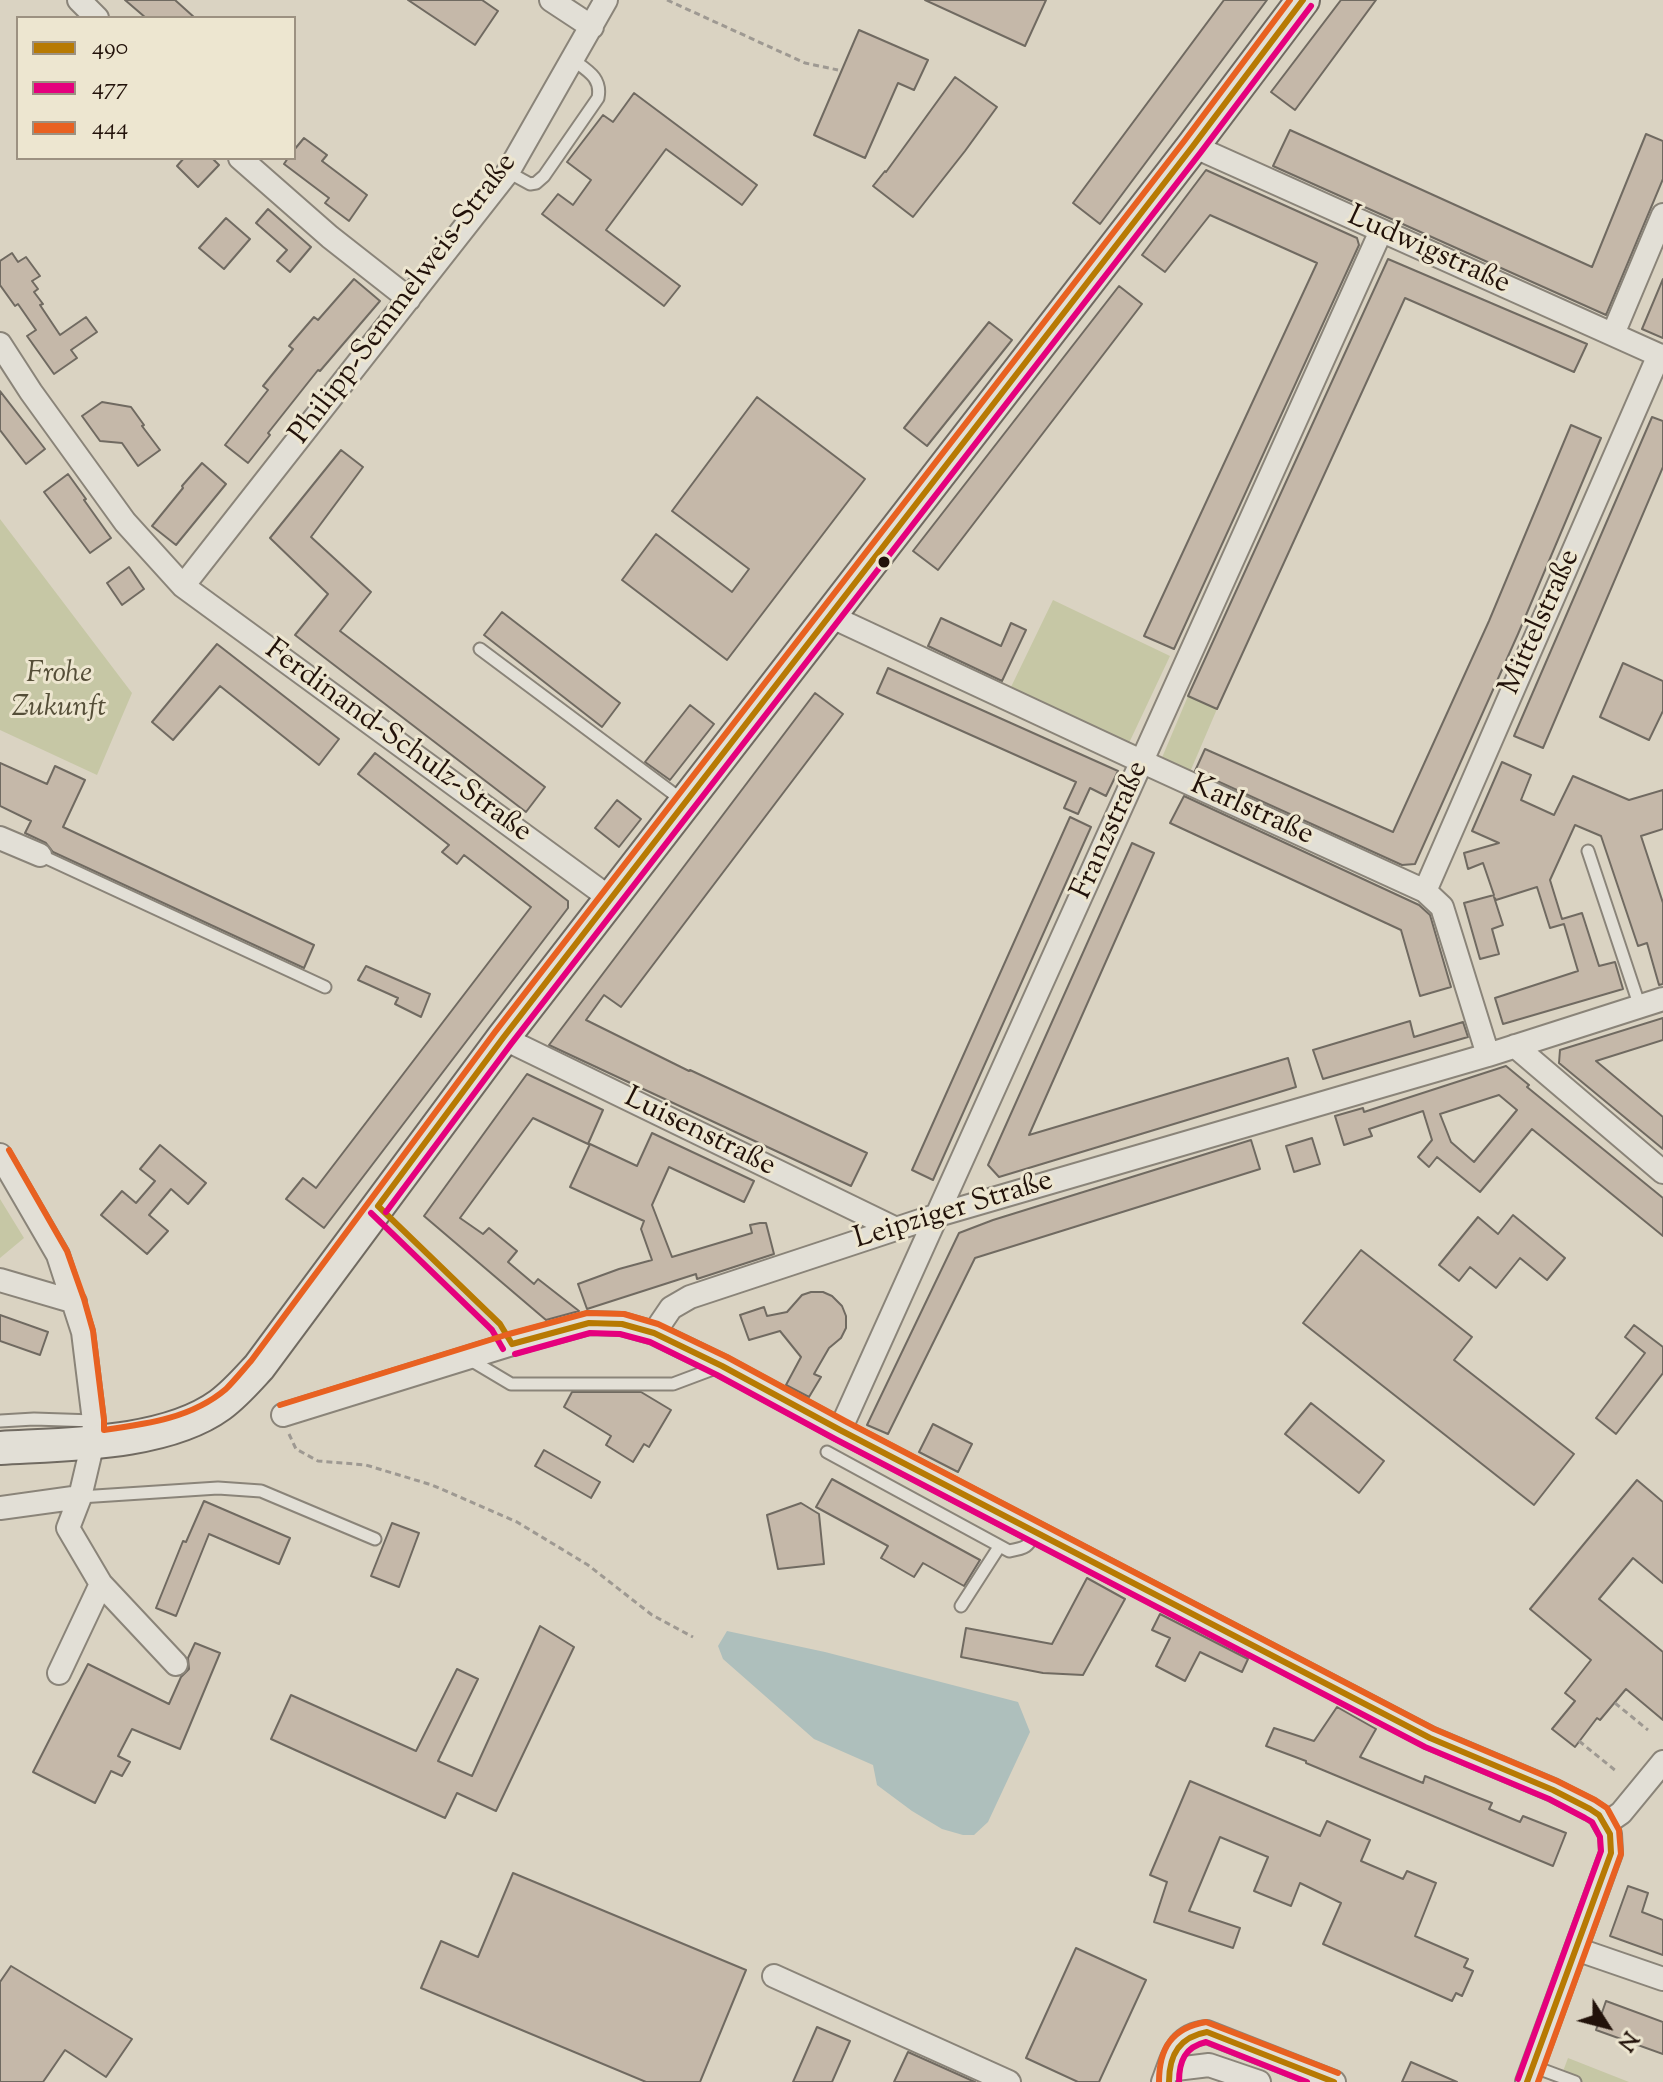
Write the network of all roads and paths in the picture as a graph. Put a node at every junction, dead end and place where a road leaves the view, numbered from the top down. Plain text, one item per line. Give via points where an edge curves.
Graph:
1 (79, 0) edge
2 (551, 0) edge
3 (606, 0) edge
4 (667, 0) edge
5 (1303, 0) edge
6 (95, 16) edge
7 (592, 27) junction
8 (573, 60) junction
9 (838, 70) dead end
10 (1193, 146) junction
11 (242, 160) edge
12 (508, 172) junction
13 (1663, 215) edge
14 (1381, 231) junction
15 (409, 299) junction
16 (1613, 334) junction
17 (0, 344) edge
18 (1661, 356) edge
19 (183, 586) junction
20 (830, 616) junction
21 (480, 649) dead end
22 (1143, 762) junction
23 (686, 802) junction
24 (0, 838) edge
25 (1588, 851) dead end
26 (40, 855) joint
27 (1425, 891) junction
28 (611, 899) junction
29 (325, 987) dead end
30 (1663, 999) edge
31 (1640, 1007) junction
32 (503, 1038) junction
33 (1515, 1046) junction
34 (1488, 1055) junction
35 (0, 1155) edge
36 (1663, 1172) edge
37 (938, 1215) junction
38 (896, 1229) junction
39 (0, 1280) edge
40 (75, 1302) junction
41 (654, 1333) junction
42 (467, 1359) junction
43 (722, 1366) junction
44 (283, 1415) joint
45 (0, 1421) edge
46 (840, 1430) junction
47 (93, 1432) junction
48 (0, 1448) edge
49 (827, 1452) dead end
50 (80, 1497) junction
51 (7, 1503) edge
52 (1036, 1532) junction
53 (375, 1539) dead end
54 (999, 1547) junction
55 (101, 1584) junction
56 (961, 1606) dead end
57 (693, 1637) dead end
58 (176, 1664) dead end
59 (59, 1673) dead end
60 (1615, 1703) dead end
61 (1648, 1730) dead end
62 (1579, 1741) dead end
63 (1663, 1762) edge
64 (1616, 1771) dead end
65 (1605, 1824) junction
66 (1576, 1949) junction
67 (774, 1976) dead end
68 (1663, 1979) edge
69 (1529, 2074) edge
70 (1167, 2078) edge
71 (1009, 2082) edge
72 (1259, 2082) edge
73 (1334, 2082) edge
74 (1575, 2082) edge

1 - 6 street
2 - 7 street
3 - 7 street, Philipp-Semmelweis-Straße
4 - 9 path via 805,63
5 - 10 main road
7 - 8 street, Philipp-Semmelweis-Straße
8 - 12 street, Philipp-Semmelweis-Straße
8 - 12 lane via 597,81 598,98 540,180 530,184
10 - 14 street, Ludwigstraße
10 - 20 main road
11 - 15 street
12 - 15 street, Philipp-Semmelweis-Straße
13 - 16 street
14 - 16 street, Ludwigstraße
14 - 22 street, Franzstraße
15 - 19 street, Philipp-Semmelweis-Straße
16 - 18 street, Ludwigstraße
17 - 19 street, Ferdinand-Schulz-Straße via 125,522
18 - 27 street, Mittelstraße
19 - 28 street, Ferdinand-Schulz-Straße
20 - 22 street, Karlstraße
20 - 23 main road
21 - 23 lane
22 - 27 street, Karlstraße
22 - 37 street, Franzstraße
23 - 28 main road
24 - 26 street
25 - 31 lane
26 - 29 lane
27 - 34 street via 1442,907
28 - 32 main road
30 - 31 street, Leipziger Straße
31 - 33 street, Leipziger Straße
32 - 38 street, Luisenstraße
32 - 47 main road via 233,1395 170,1430
33 - 34 street, Leipziger Straße
33 - 36 street
34 - 37 street, Leipziger Straße
35 - 40 street via 58,1255
37 - 38 street, Leipziger Straße
37 - 46 street, Franzstraße
38 - 41 street, Leipziger Straße via 690,1297 671,1308
39 - 40 street
40 - 47 street
41 - 42 street via 622,1324 589,1323
41 - 43 street
42 - 43 lane via 511,1384 673,1384
42 - 44 street
43 - 46 street
44 - 57 path via 296,1449 306,1455 366,1465 432,1485 517,1522 588,1565 652,1615
45 - 47 lane via 34,1419
46 - 52 street
47 - 48 main road
47 - 50 street
49 - 54 lane
50 - 51 street
50 - 53 lane via 218,1488 261,1491
50 - 55 street via 68,1528
52 - 54 lane via 1021,1549
52 - 65 street via 1430,1738 1590,1809
54 - 56 lane
55 - 58 street
55 - 59 street
60 - 61 path
62 - 64 path
63 - 65 street via 1621,1813
65 - 66 street via 1611,1853
66 - 68 street
66 - 69 street
67 - 71 street
69 - 74 lane
70 - 72 street via 1209,2065
70 - 73 street via 1179,2045 1186,2037 1207,2032

